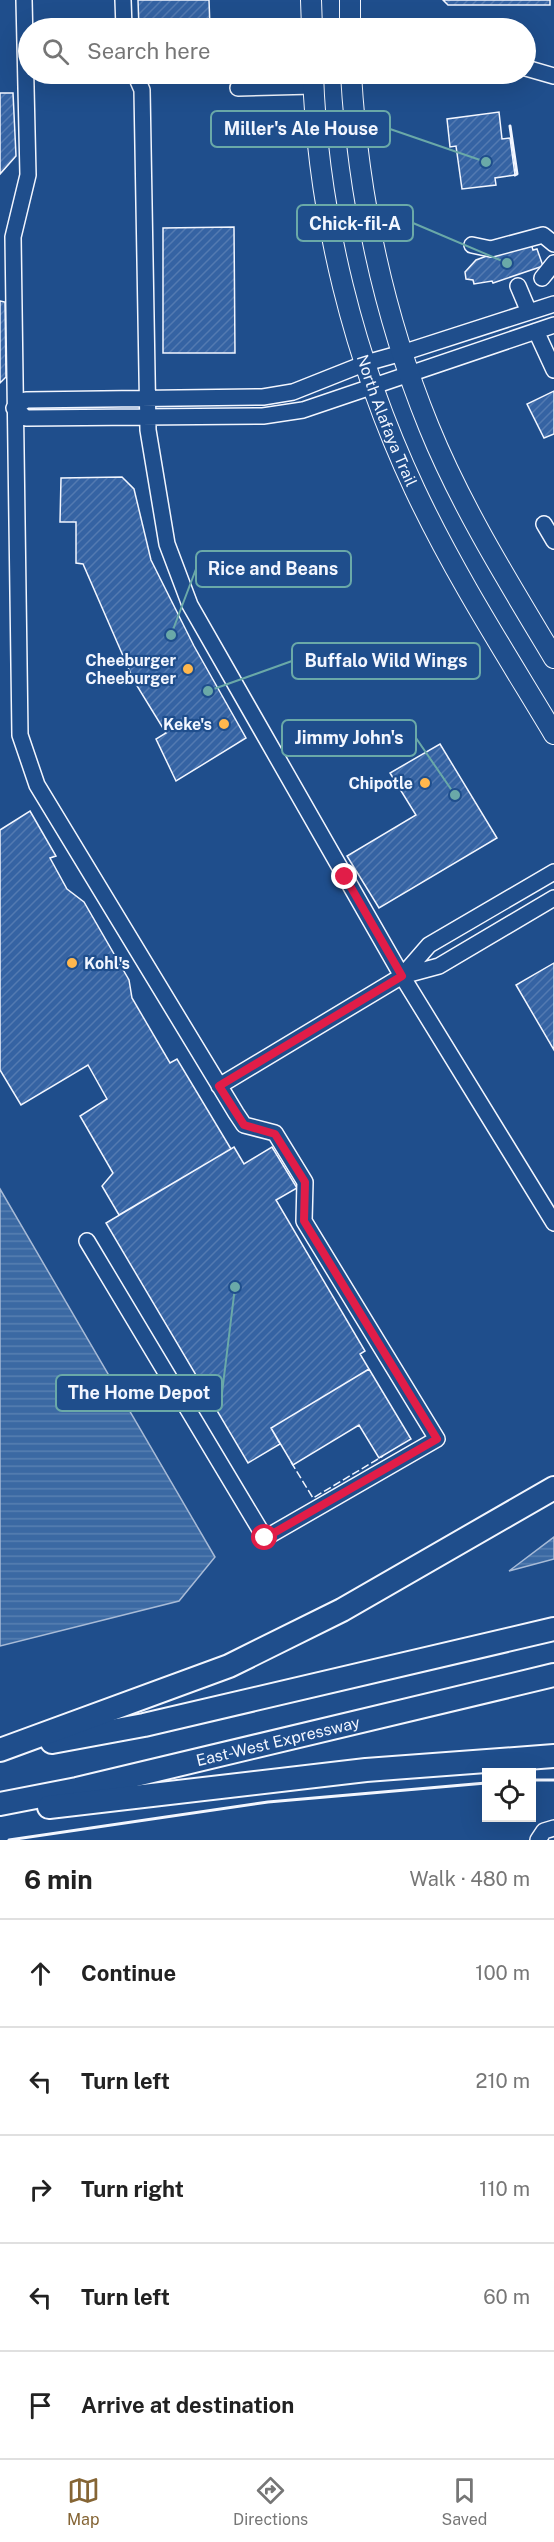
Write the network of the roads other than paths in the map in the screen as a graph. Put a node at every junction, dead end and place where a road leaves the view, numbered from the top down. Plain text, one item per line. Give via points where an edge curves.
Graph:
1 (24, 0) edge
2 (123, 0) edge
3 (311, 0) edge
4 (350, 0) edge
5 (24, 18) edge
6 (124, 18) edge
7 (312, 18) edge
8 (350, 18) edge
9 (536, 71) edge
10 (554, 76) edge
11 (26, 84) edge
12 (139, 84) edge
13 (276, 84) edge
14 (313, 84) edge
15 (352, 84) edge
16 (238, 88) dead end
17 (554, 244) edge
18 (472, 245) dead end
19 (554, 263) edge
20 (542, 278) dead end
21 (518, 286) dead end
22 (554, 304) edge
23 (529, 312) junction
24 (554, 325) edge
25 (536, 331) junction
26 (402, 353) junction
27 (366, 363) junction
28 (554, 370) edge
29 (410, 374) junction
30 (374, 386) junction
31 (148, 398) junction
32 (14, 408) junction
33 (149, 417) junction
34 (544, 524) dead end
35 (554, 541) edge
36 (554, 658) edge
37 (554, 734) edge
38 (554, 872) edge
39 (554, 898) edge
40 (402, 976) junction
41 (219, 1086) junction
42 (554, 1223) edge
43 (87, 1240) dead end
44 (554, 1488) edge
45 (554, 1629) edge
46 (554, 1675) edge
47 (0, 1751) edge
48 (554, 1756) edge
49 (0, 1804) edge
50 (0, 1809) edge
51 (554, 1828) edge
52 (538, 1840) edge

1 - 5 street
2 - 6 street
3 - 7 main road
4 - 8 main road
9 - 10 street
11 - 32 street via 28,174 13,237
12 - 31 street
13 - 16 street
14 - 27 main road, North Alafaya Trail via 323,184 337,264
15 - 26 main road via 367,210
17 - 18 street via 543,235 491,249
19 - 20 street
21 - 23 street
22 - 23 street
23 - 26 street
24 - 25 street
25 - 28 street
25 - 29 street
26 - 27 street
26 - 29 main road
27 - 30 main road, North Alafaya Trail
27 - 31 street via 293,392 263,397
29 - 30 street
29 - 36 main road via 429,427 475,524
30 - 33 street via 303,410 263,416
30 - 37 main road, North Alafaya Trail via 414,489 439,538
31 - 32 street via 26,400
31 - 33 street
32 - 33 street via 26,418
32 - 41 street via 20,735 37,785
33 - 40 street via 167,544 190,605
34 - 35 street
38 - 40 street via 429,945
39 - 40 street via 439,966
40 - 41 street
40 - 42 street
41 - 43 street via 244,1125 275,1134 305,1182 304,1221 437,1439 265,1538
44 - 47 highway via 342,1610 229,1666
45 - 47 highway via 144,1725
46 - 49 highway, East-West Expressway
48 - 50 highway via 366,1770 59,1807
51 - 52 street via 544,1831

